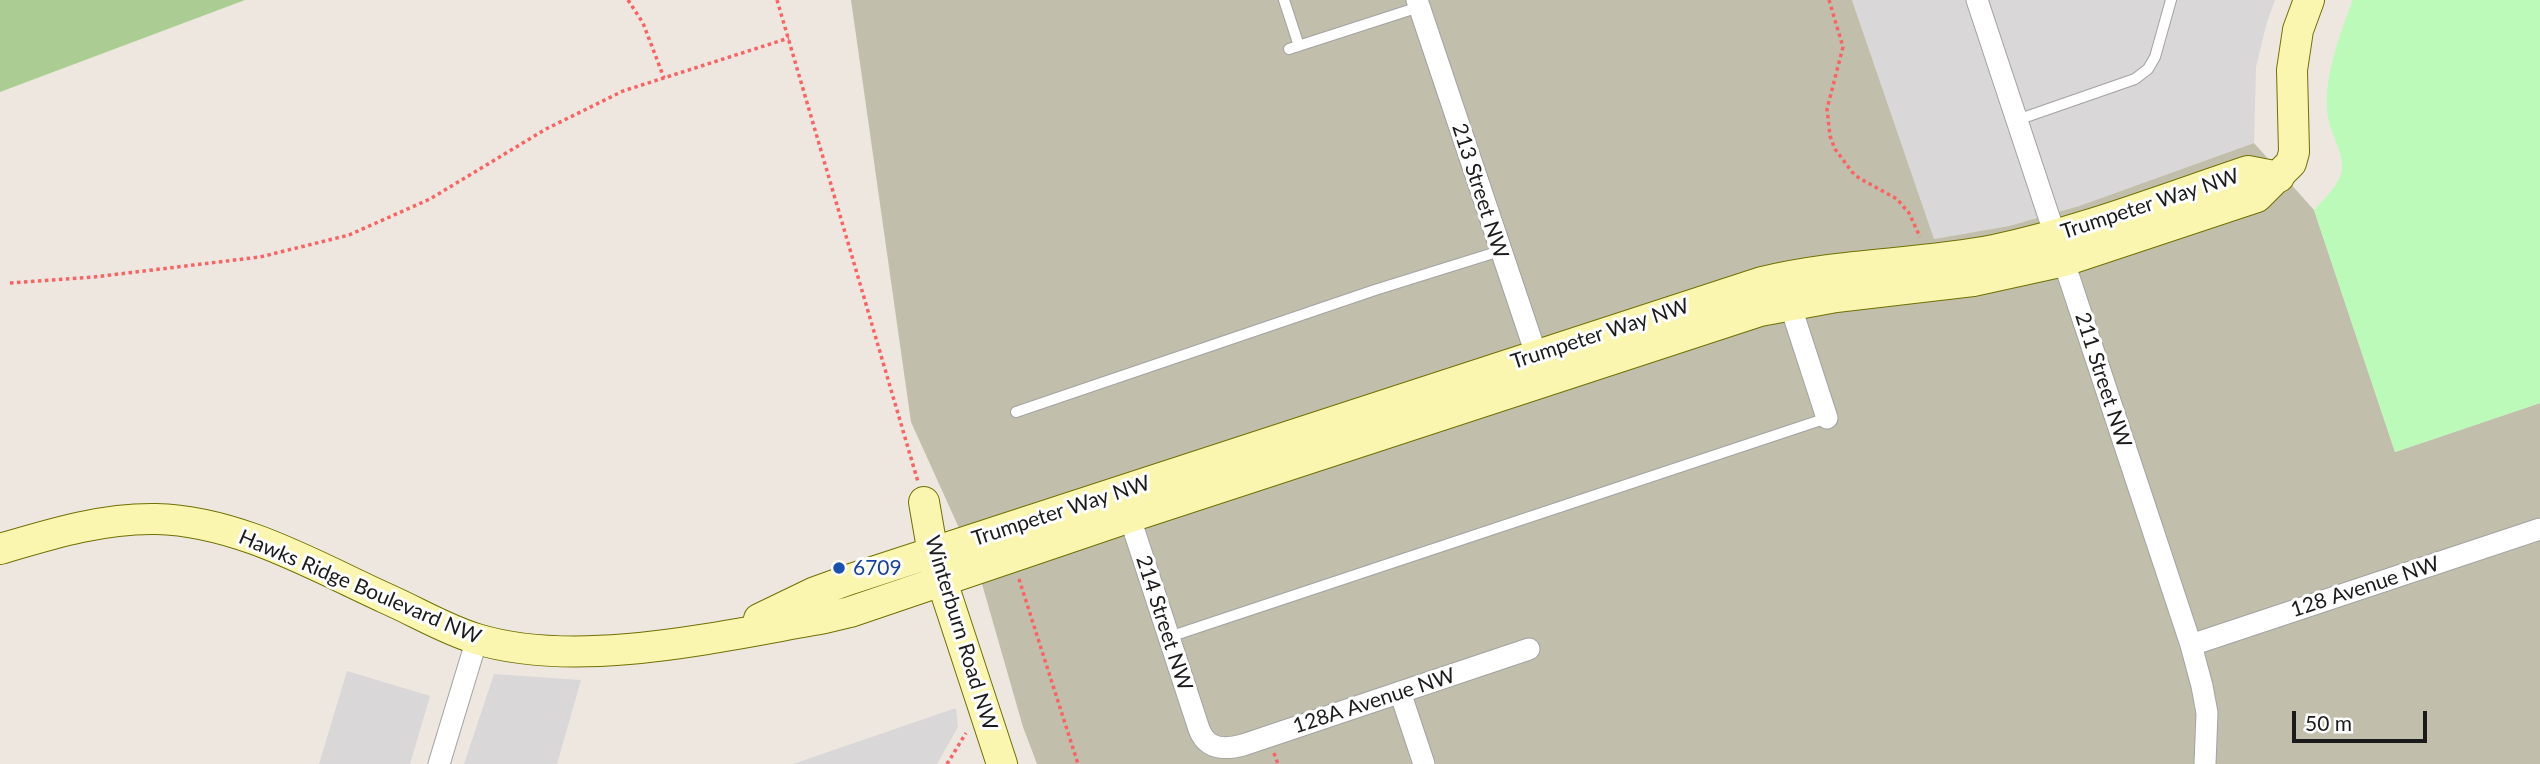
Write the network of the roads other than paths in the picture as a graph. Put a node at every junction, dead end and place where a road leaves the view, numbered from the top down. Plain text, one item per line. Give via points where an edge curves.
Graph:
1 (1284, 0) edge
2 (2171, 0) edge
3 (2309, 0) edge
4 (1979, 1) edge
5 (1418, 3) edge
6 (2017, 120) junction
7 (2060, 248) junction
8 (1500, 251) junction
9 (1786, 291) junction
10 (1541, 368) junction
11 (1016, 412) dead end
12 (1827, 418) joint
13 (924, 502) road end
14 (1126, 504) junction
15 (2540, 529) edge
16 (0, 549) edge
17 (937, 567) junction
18 (1169, 637) junction
19 (477, 639) junction
20 (2190, 645) junction
21 (1529, 649) dead end
22 (1400, 692) junction
23 (1218, 748) joint
24 (439, 764) edge
25 (1002, 764) edge
26 (1424, 764) edge
27 (2204, 764) edge

1 - 5 lane via 1294,48
2 - 6 lane via 2162,40 2148,69 2134,79
3 - 7 street, Trumpeter Way NW via 2298,30 2292,70 2294,152 2279,177 2248,171
4 - 6 street, 211 Street NW
5 - 8 street, 213 Street NW
6 - 7 street, 211 Street NW
7 - 9 street, Trumpeter Way NW via 1980,252
7 - 20 street, 211 Street NW
8 - 10 street, 213 Street NW
8 - 11 lane
9 - 10 street, Trumpeter Way NW via 1742,288
9 - 12 street
10 - 14 street, Trumpeter Way NW
12 - 18 lane
13 - 17 street, Winterburn Road NW
14 - 17 street, Trumpeter Way NW
14 - 18 street, 214 Street NW
15 - 20 street, 128 Avenue NW
16 - 19 street, Hawks Ridge Boulevard NW via 104,522 156,519 208,526 260,541
17 - 19 street, Hawks Ridge Boulevard NW via 850,612 656,646 581,652
17 - 25 street, Winterburn Road NW
18 - 23 street, 214 Street NW via 1202,738
19 - 24 street
20 - 27 street, 211 Street NW via 2207,713
21 - 22 street, 128A Avenue NW
22 - 23 street, 128A Avenue NW via 1243,745
22 - 26 street

